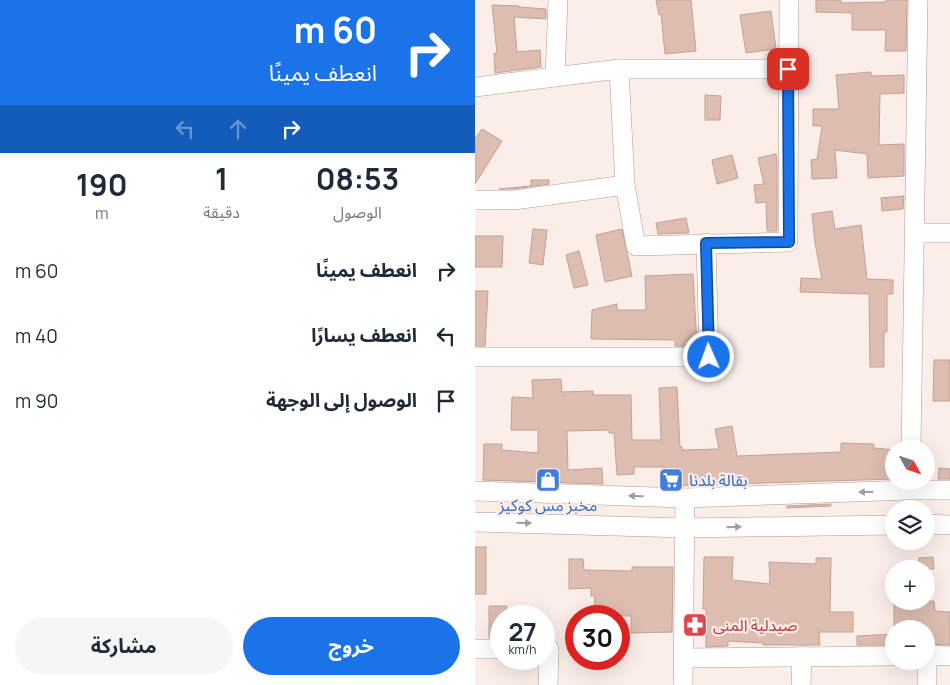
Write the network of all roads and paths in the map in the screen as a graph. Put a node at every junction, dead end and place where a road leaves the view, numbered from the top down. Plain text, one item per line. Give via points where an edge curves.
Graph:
1 (558, 0) edge
2 (789, 0) edge
3 (919, 0) edge
4 (619, 69) junction
5 (788, 69) junction
6 (555, 77) junction
7 (475, 87) edge
8 (625, 185) junction
9 (475, 200) edge
10 (915, 233) junction
11 (950, 233) edge
12 (706, 243) junction
13 (475, 357) edge
14 (911, 440) edge
15 (885, 487) edge
16 (935, 488) edge
17 (950, 490) edge
18 (475, 491) edge
19 (685, 498) junction
20 (475, 522) edge
21 (935, 524) edge
22 (885, 525) edge
23 (950, 525) edge
24 (685, 528) junction
25 (475, 649) edge
26 (490, 649) edge
27 (935, 655) edge
28 (802, 656) junction
29 (885, 656) edge
30 (950, 656) edge
31 (684, 658) junction
32 (548, 670) edge
33 (927, 670) edge
34 (548, 685) edge
35 (683, 685) edge
36 (801, 685) edge
37 (927, 685) edge

1 - 6 street
2 - 5 street
3 - 10 street
4 - 5 street
4 - 6 street
4 - 8 street
5 - 12 street via 789,242
6 - 7 street
8 - 9 street via 514,200
8 - 12 street via 636,246
10 - 11 street
10 - 14 street
12 - 13 street via 709,357
15 -> 19 street
16 - 17 street
19 -> 18 street
19 - 24 street
20 -> 24 street
21 - 23 street
24 -> 22 street
24 - 31 street
25 - 26 street
27 - 30 street
28 - 29 street
28 - 31 street
28 - 36 street
31 - 35 street
32 - 34 street
33 - 37 street

